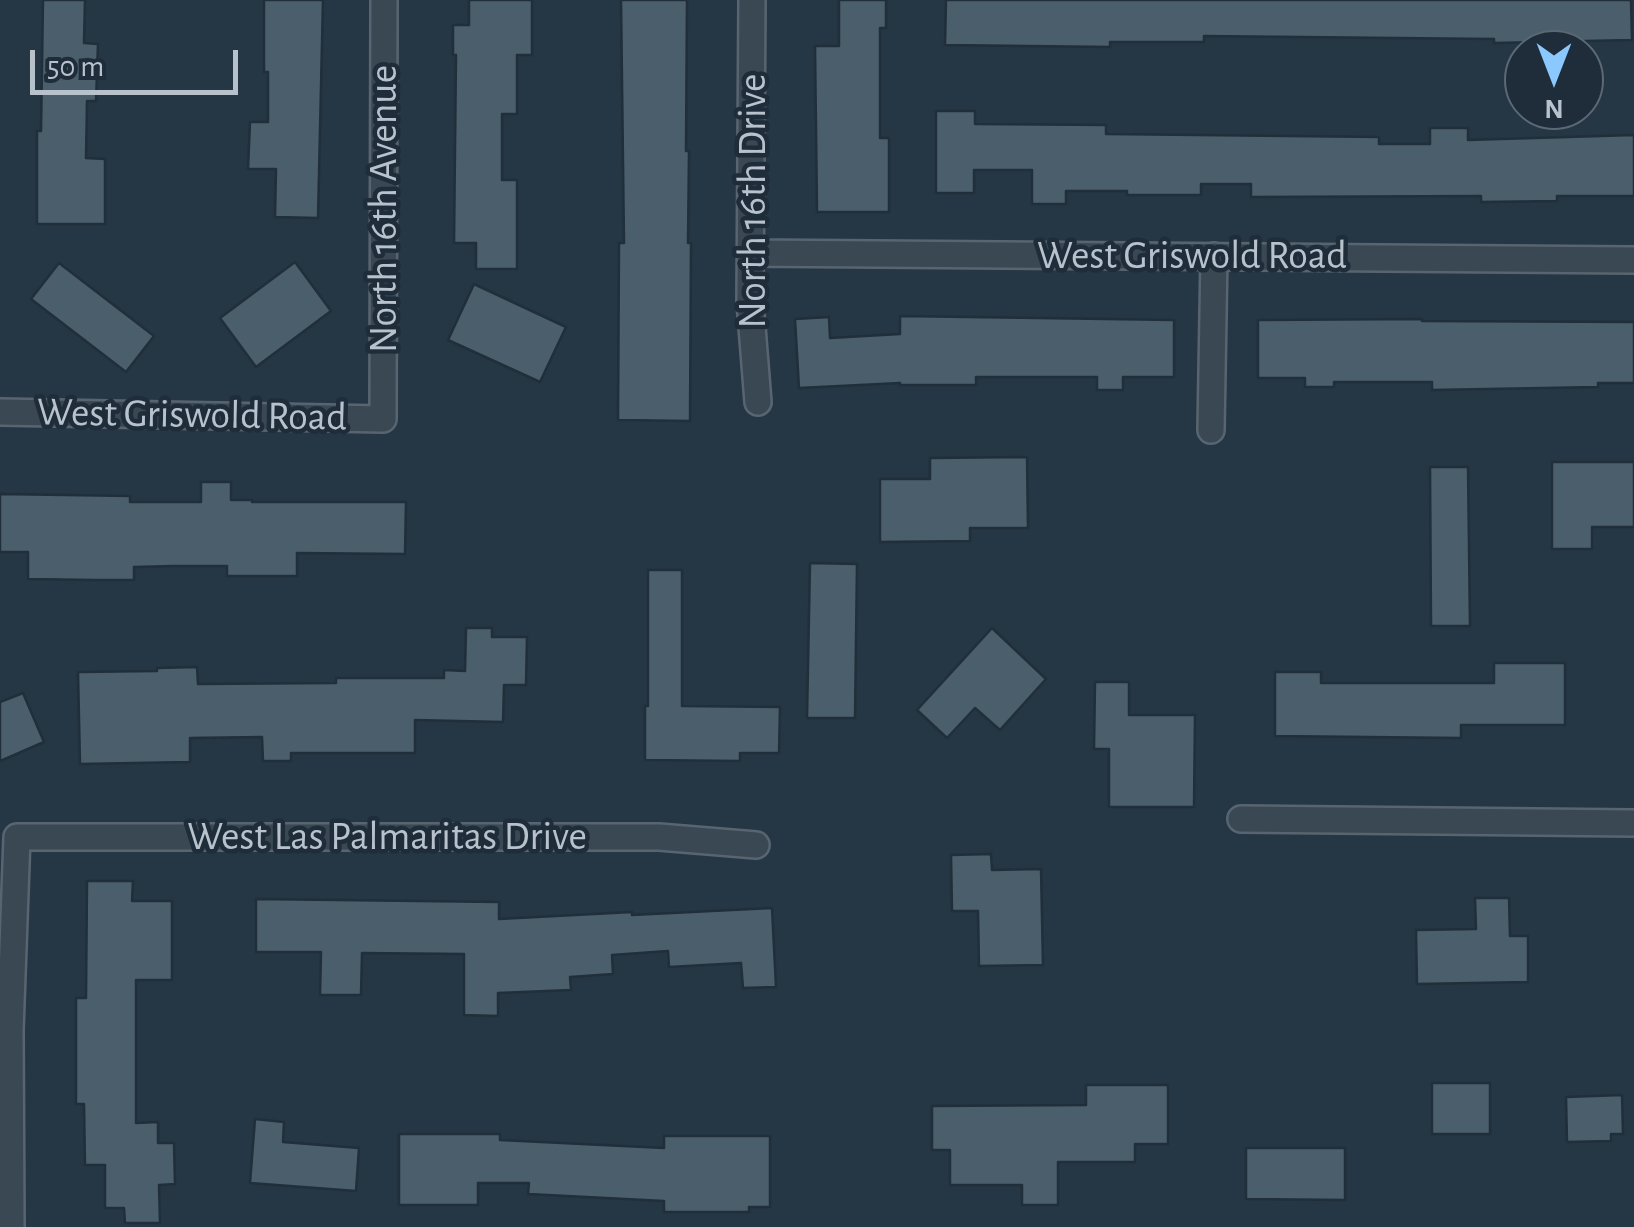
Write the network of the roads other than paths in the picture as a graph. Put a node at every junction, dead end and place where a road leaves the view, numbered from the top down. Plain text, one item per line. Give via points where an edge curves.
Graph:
1 (384, 0) edge
2 (752, 0) edge
3 (750, 253) junction
4 (1214, 256) junction
5 (1634, 260) edge
6 (758, 402) dead end
7 (0, 412) edge
8 (384, 418) joint
9 (1212, 430) dead end
10 (1241, 819) dead end
11 (1634, 823) edge
12 (756, 845) dead end
13 (12, 1227) edge

1 - 8 street, North 16th Avenue
2 - 3 street, North 16th Drive
3 - 4 street, West Griswold Road
3 - 6 street, North 16th Drive
4 - 5 street, West Griswold Road
4 - 9 street
7 - 8 street, West Griswold Road
10 - 11 street
12 - 13 street, West Las Palmaritas Drive via 641,837 17,837

